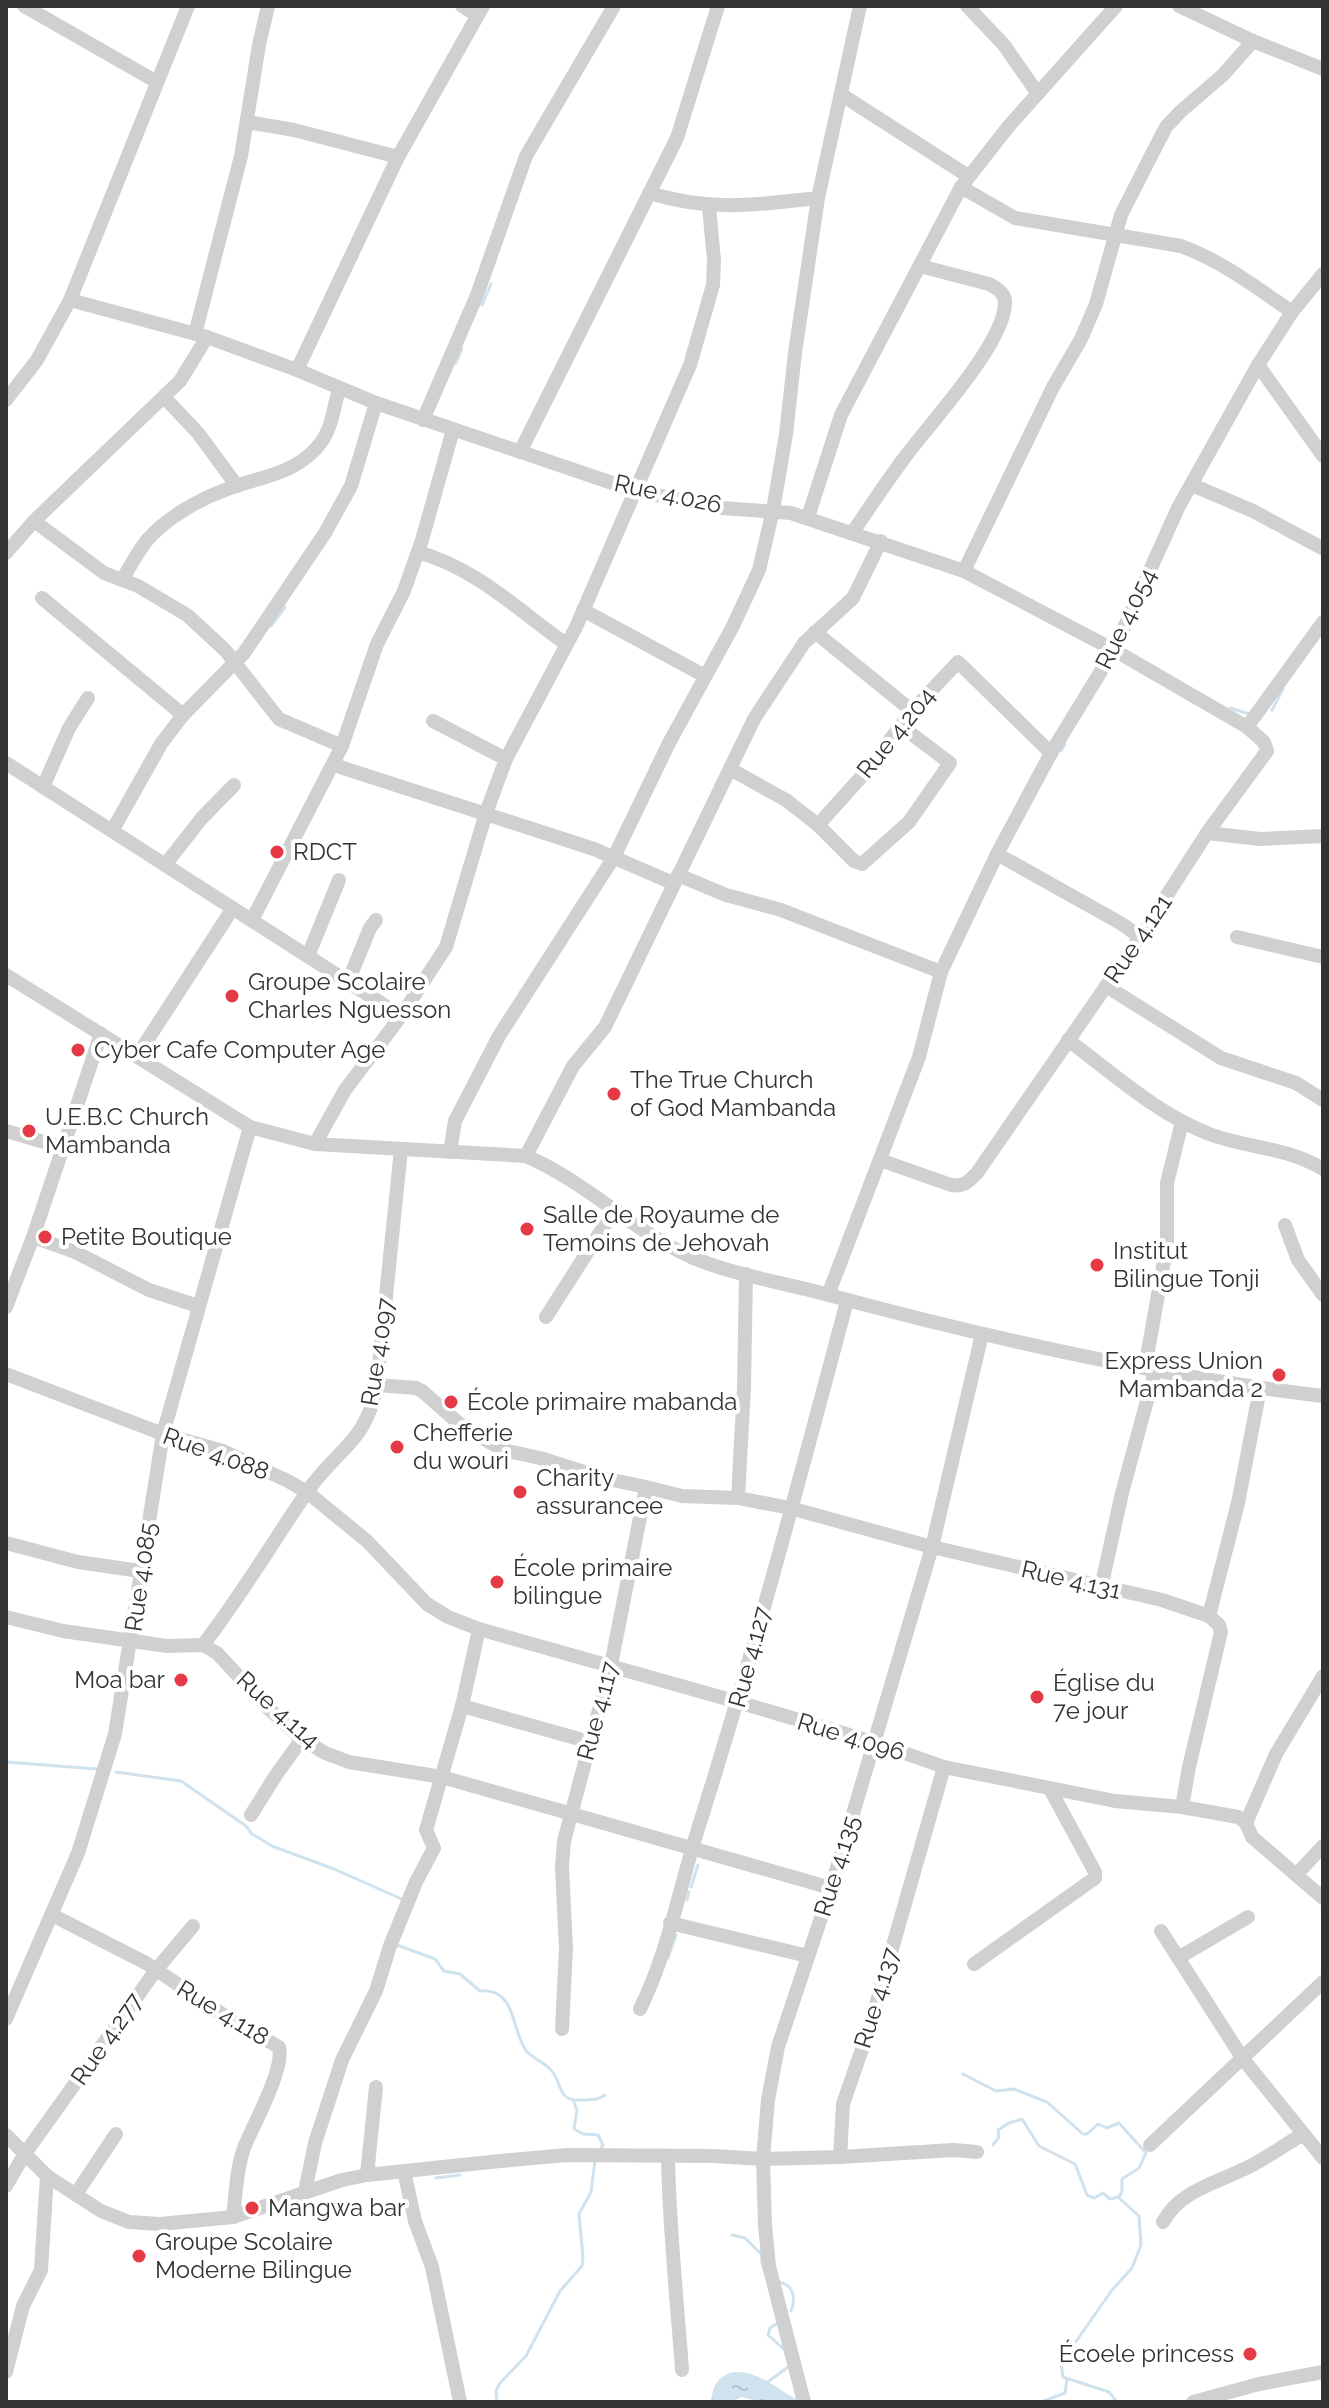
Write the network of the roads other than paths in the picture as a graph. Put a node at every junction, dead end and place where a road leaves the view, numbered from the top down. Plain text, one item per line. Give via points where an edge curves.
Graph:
1 (24, 6) edge
2 (188, 6) edge
3 (268, 6) edge
4 (462, 6) edge
5 (614, 6) edge
6 (718, 6) edge
7 (860, 6) edge
8 (967, 6) edge
9 (1116, 6) edge
10 (1179, 6) edge
11 (480, 10) edge
12 (1253, 41) junction
13 (1323, 69) edge
14 (150, 78) dead end
15 (1038, 94) junction
16 (842, 95) junction
17 (247, 122) junction
18 (398, 157) junction
19 (965, 182) junction
20 (649, 193) junction
21 (818, 198) junction
22 (709, 207) junction
23 (1116, 235) junction
24 (920, 266) junction
25 (1323, 274) edge
26 (70, 300) junction
27 (1292, 312) junction
28 (201, 336) junction
29 (1258, 365) junction
30 (297, 370) junction
31 (339, 389) junction
32 (164, 397) junction
33 (6, 400) edge
34 (376, 403) junction
35 (423, 420) junction
36 (453, 430) junction
37 (520, 452) junction
38 (1323, 456) edge
39 (1192, 485) junction
40 (237, 486) junction
41 (636, 491) junction
42 (773, 510) junction
43 (808, 517) junction
44 (34, 521) junction
45 (853, 532) junction
46 (881, 541) junction
47 (1322, 548) edge
48 (418, 552) junction
49 (6, 553) edge
50 (964, 571) junction
51 (122, 580) junction
52 (42, 598) dead end
53 (583, 610) junction
54 (1323, 622) edge
55 (815, 632) junction
56 (566, 644) junction
57 (1114, 650) junction
58 (236, 663) junction
59 (705, 676) junction
60 (88, 698) dead end
61 (912, 711) junction
62 (183, 715) junction
63 (433, 721) dead end
64 (901, 726) junction
65 (1247, 727) junction
66 (342, 746) junction
67 (1051, 753) junction
68 (506, 759) junction
69 (6, 763) edge
70 (334, 765) junction
71 (730, 769) junction
72 (234, 785) dead end
73 (43, 787) junction
74 (486, 813) junction
75 (818, 825) junction
76 (112, 831) junction
77 (1207, 833) junction
78 (1323, 836) edge
79 (997, 854) junction
80 (614, 857) junction
81 (165, 865) junction
82 (676, 879) junction
83 (339, 880) dead end
84 (233, 908) junction
85 (252, 920) junction
86 (376, 920) dead end
87 (1140, 937) junction
88 (1237, 937) dead end
89 (308, 956) junction
90 (1323, 957) edge
91 (941, 972) junction
92 (6, 975) edge
93 (348, 982) junction
94 (1106, 986) junction
95 (401, 1016) junction
96 (101, 1034) junction
97 (1068, 1040) junction
98 (137, 1056) junction
99 (1323, 1100) edge
100 (1182, 1122) junction
101 (250, 1127) junction
102 (6, 1131) edge
103 (315, 1144) junction
104 (62, 1147) junction
105 (401, 1149) junction
106 (450, 1152) junction
107 (526, 1156) junction
108 (880, 1160) junction
109 (1323, 1169) edge
110 (615, 1209) junction
111 (1285, 1225) dead end
112 (33, 1237) junction
113 (746, 1274) junction
114 (828, 1295) junction
115 (1323, 1295) edge
116 (847, 1301) junction
117 (198, 1306) junction
118 (6, 1307) edge
119 (546, 1317) dead end
120 (982, 1334) junction
121 (1150, 1369) junction
122 (6, 1374) edge
123 (377, 1385) junction
124 (1260, 1389) junction
125 (1323, 1396) edge
126 (163, 1434) junction
127 (646, 1487) junction
128 (307, 1492) junction
129 (738, 1498) junction
130 (790, 1508) junction
131 (6, 1543) edge
132 (932, 1547) junction
133 (140, 1571) junction
134 (1101, 1588) junction
135 (1209, 1616) junction
136 (6, 1617) edge
137 (479, 1629) junction
138 (132, 1641) junction
139 (203, 1645) junction
140 (611, 1665) junction
141 (1323, 1676) edge
142 (738, 1702) junction
143 (462, 1706) junction
144 (302, 1739) junction
145 (590, 1742) junction
146 (873, 1742) junction
147 (944, 1767) junction
148 (442, 1777) junction
149 (1050, 1789) junction
150 (1182, 1807) junction
151 (571, 1814) junction
152 (251, 1815) dead end
153 (1246, 1823) junction
154 (1323, 1846) edge
155 (691, 1850) junction
156 (1296, 1875) junction
157 (831, 1888) junction
158 (1323, 1898) edge
159 (52, 1915) junction
160 (1248, 1917) dead end
161 (670, 1923) junction
162 (193, 1926) dead end
163 (1161, 1931) dead end
164 (808, 1956) junction
165 (1178, 1958) junction
166 (974, 1964) dead end
167 (156, 1970) junction
168 (1323, 1982) edge
169 (640, 2009) dead end
170 (6, 2019) edge
171 (562, 2029) dead end
172 (1243, 2059) junction
173 (376, 2087) dead end
174 (116, 2134) dead end
175 (6, 2135) edge
176 (1302, 2135) junction
177 (1150, 2145) dead end
178 (977, 2152) dead end
179 (24, 2155) junction
180 (668, 2156) junction
181 (840, 2157) junction
182 (1323, 2158) edge
183 (763, 2159) junction
184 (404, 2171) junction
185 (367, 2175) junction
186 (47, 2176) junction
187 (6, 2186) edge
188 (305, 2192) junction
189 (76, 2194) junction
190 (233, 2217) junction
191 (1163, 2222) dead end
192 (682, 2370) dead end
193 (6, 2372) edge
194 (1323, 2372) edge
195 (460, 2402) edge
196 (804, 2402) edge
197 (1193, 2402) edge

1 - 14 street
2 - 26 street
3 - 17 street
4 - 11 street
5 - 35 street via 526,156 477,295
6 - 20 street via 677,138
7 - 16 street
8 - 15 street via 1004,45
9 - 15 street
10 - 12 street
11 - 18 street
12 - 13 street
12 - 23 street via 1166,127
15 - 19 street
16 - 19 street
16 - 21 street
17 - 18 street
17 - 28 street
18 - 30 street
19 - 23 street via 1015,218
19 - 24 street
20 - 22 street
20 - 37 street
21 - 22 street
21 - 42 street
22 - 41 street via 713,285 690,365
23 - 27 street via 1195,252
23 - 50 street via 1081,339
24 - 43 street via 841,415
24 - 45 street via 998,289 1005,302 1001,323 969,379 910,450
25 - 27 street, Rue 4.054
26 - 28 street, Rue 4.026
26 - 33 street via 37,360
27 - 29 street, Rue 4.054
28 - 30 street, Rue 4.026
28 - 32 street via 189,370
29 - 38 street
29 - 39 street, Rue 4.054
30 - 31 street, Rue 4.026
31 - 34 street, Rue 4.026
31 - 40 street via 321,443 284,472
32 - 40 street
32 - 44 street
34 - 35 street, Rue 4.026
34 - 58 street via 360,461 339,509
35 - 36 street, Rue 4.026
36 - 37 street, Rue 4.026
36 - 48 street
37 - 41 street, Rue 4.026
39 - 47 street
39 - 57 street, Rue 4.054
40 - 51 street via 198,502 151,536
41 - 42 street, Rue 4.026 via 721,508
41 - 53 street
42 - 43 street, Rue 4.026
42 - 59 street via 759,570
43 - 45 street, Rue 4.026
44 - 49 street
44 - 51 street via 104,573
45 - 46 street, Rue 4.026
46 - 50 street, Rue 4.026
46 - 55 street via 853,598
48 - 56 street via 467,571
48 - 66 street via 377,644
50 - 57 street, Rue 4.026
51 - 58 street via 187,615
52 - 62 street
53 - 56 street
53 - 59 street
54 - 65 street
55 - 61 street
55 - 71 street via 754,719
56 - 68 street
57 - 65 street, Rue 4.026
57 - 67 street, Rue 4.054
58 - 62 street
58 - 66 street via 279,719
59 - 80 street
60 - 73 street
61 - 64 street, Rue 4.204
61 - 67 street, Rue 4.204 via 954,664 961,663
62 - 76 street
63 - 68 street
64 - 75 street, Rue 4.204
64 - 75 street via 950,763 925,803 862,864
65 - 77 street, Rue 4.121 via 1267,751
66 - 70 street
67 - 79 street, Rue 4.054
68 - 74 street
69 - 73 street
70 - 74 street
70 - 85 street
71 - 75 street
71 - 82 street
72 - 81 street
73 - 76 street
74 - 80 street
74 - 95 street via 446,947
76 - 81 street
77 - 78 street via 1260,839
77 - 87 street, Rue 4.121
79 - 87 street
79 - 91 street, Rue 4.054
80 - 82 street
80 - 106 street via 499,1036 455,1121
81 - 84 street
82 - 91 street via 781,910
82 - 107 street via 605,1027 573,1066
83 - 89 street
84 - 85 street
84 - 98 street
85 - 89 street
86 - 93 street
87 - 94 street, Rue 4.121
88 - 90 street
89 - 93 street
91 - 108 street, Rue 4.054 via 919,1057
92 - 96 street
93 - 95 street
94 - 97 street, Rue 4.121
94 - 99 street via 1221,1058 1296,1083
95 - 103 street via 345,1090
96 - 98 street
96 - 104 street
97 - 100 street
97 - 108 street, Rue 4.121 via 966,1184 951,1185
98 - 101 street
100 - 109 street
100 - 121 street via 1167,1183 1167,1244
101 - 103 street
101 - 117 street, Rue 4.085
102 - 104 street
103 - 105 street
104 - 112 street
105 - 106 street
105 - 123 street, Rue 4.097
106 - 107 street
107 - 110 street via 554,1168
108 - 114 street, Rue 4.054
110 - 113 street via 660,1241
110 - 119 street
111 - 115 street via 1298,1260
112 - 117 street via 149,1290
112 - 118 street
113 - 114 street
113 - 129 street
114 - 116 street
116 - 120 street
116 - 130 street, Rue 4.127
117 - 126 street, Rue 4.085
120 - 121 street
120 - 132 street, Rue 4.135
121 - 124 street
121 - 134 street
122 - 126 street, Rue 4.088
123 - 127 street via 422,1391 462,1426 513,1453
123 - 128 street, Rue 4.097 via 359,1435
124 - 125 street
124 - 135 street
126 - 128 street, Rue 4.088 via 223,1451
126 - 133 street, Rue 4.085
127 - 129 street via 682,1496
127 - 140 street, Rue 4.117
128 - 137 street, Rue 4.088 via 367,1541 427,1604
128 - 139 street, Rue 4.097
129 - 130 street, Rue 4.131
130 - 132 street, Rue 4.131
130 - 142 street, Rue 4.127
131 - 133 street
132 - 134 street, Rue 4.131
132 - 146 street, Rue 4.135
133 - 138 street, Rue 4.085
134 - 135 street, Rue 4.131
135 - 150 street via 1221,1632
136 - 138 street
137 - 140 street, Rue 4.096
137 - 143 street
138 - 139 street
138 - 159 street, Rue 4.085 via 96,1801
139 - 144 street, Rue 4.114
140 - 142 street, Rue 4.096
140 - 145 street, Rue 4.117
141 - 153 street via 1276,1754
142 - 146 street, Rue 4.096
142 - 155 street, Rue 4.127
143 - 145 street
143 - 148 street
144 - 148 street, Rue 4.114 via 349,1762
144 - 152 street
145 - 151 street, Rue 4.117
146 - 147 street, Rue 4.096
146 - 157 street, Rue 4.135
147 - 149 street, Rue 4.096
147 - 181 street, Rue 4.137 via 843,2104
148 - 151 street, Rue 4.114
148 - 188 street via 426,1830 434,1848 342,2060
149 - 150 street, Rue 4.096
149 - 166 street via 1095,1878
150 - 153 street, Rue 4.096
151 - 155 street, Rue 4.114
151 - 171 street, Rue 4.117 via 562,1867
153 - 156 street via 1252,1837
154 - 156 street
155 - 157 street, Rue 4.114
155 - 161 street, Rue 4.127
156 - 158 street
157 - 164 street, Rue 4.135
159 - 167 street, Rue 4.118
159 - 170 street, Rue 4.085
160 - 165 street
161 - 164 street
161 - 169 street, Rue 4.127 via 656,1978
162 - 167 street, Rue 4.277
163 - 165 street
164 - 183 street, Rue 4.135 via 778,2047
165 - 172 street
167 - 179 street, Rue 4.277
167 - 190 street, Rue 4.118 via 281,2050 244,2148
168 - 172 street
172 - 176 street
172 - 177 street
173 - 185 street
174 - 189 street
175 - 179 street
176 - 182 street
176 - 191 street via 1243,2170 1197,2189
178 - 181 street
179 - 186 street
179 - 187 street, Rue 4.277
180 - 183 street
180 - 184 street via 567,2155
180 - 192 street
181 - 183 street
183 - 196 street, Rue 4.135 via 769,2266
184 - 185 street
184 - 195 street via 432,2267
185 - 188 street
186 - 189 street
186 - 193 street via 41,2270 23,2306
188 - 190 street
189 - 190 street via 129,2222
194 - 197 street

